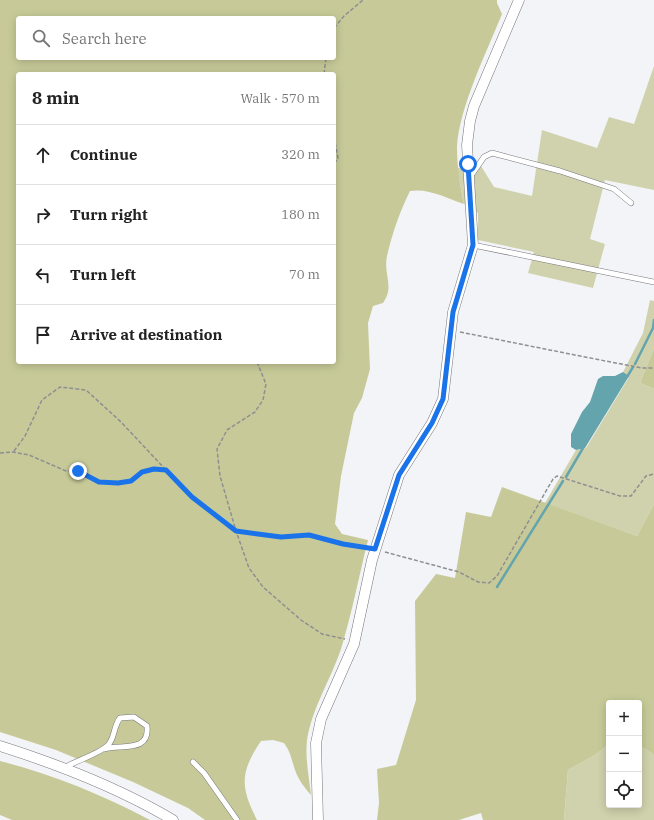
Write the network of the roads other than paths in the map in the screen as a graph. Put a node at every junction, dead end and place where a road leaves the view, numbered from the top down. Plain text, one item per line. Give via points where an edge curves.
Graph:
1 (519, 0) edge
2 (469, 178) junction
3 (631, 203) dead end
4 (473, 245) junction
5 (654, 282) edge
6 (0, 746) edge
7 (104, 749) junction
8 (193, 762) dead end
9 (64, 768) junction
10 (173, 820) edge
11 (237, 820) edge
12 (318, 820) edge

1 - 2 street via 470,121 467,145
2 - 3 lane via 484,157 492,153 614,189
2 - 4 street
4 - 5 lane
4 - 12 street via 453,312 443,399 432,423 399,475 375,549 350,657 321,719 316,743
6 - 9 street
7 - 7 lane via 109,744 120,718 134,717 147,726 148,734 143,743
7 - 9 lane via 76,760
8 - 11 lane via 204,773
9 - 10 street via 137,800

